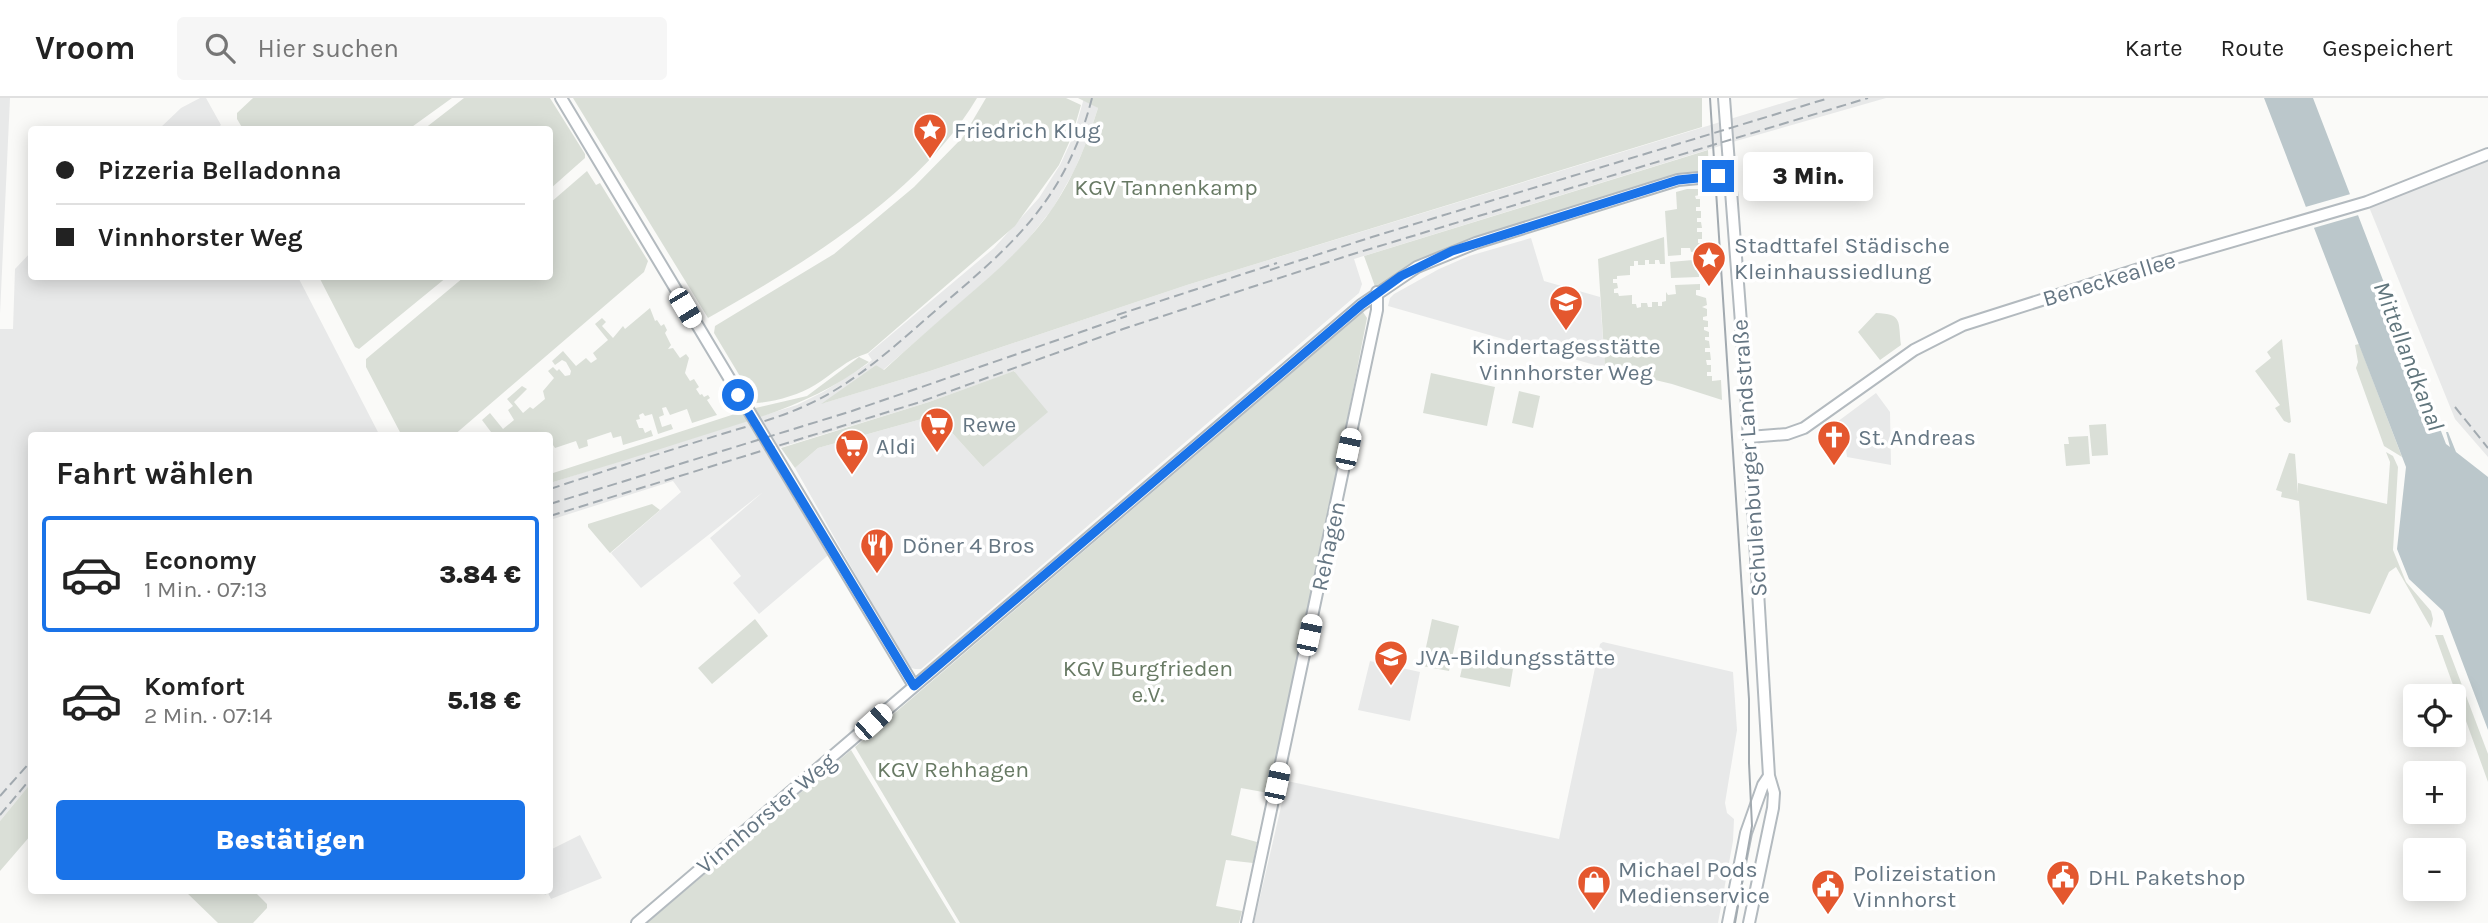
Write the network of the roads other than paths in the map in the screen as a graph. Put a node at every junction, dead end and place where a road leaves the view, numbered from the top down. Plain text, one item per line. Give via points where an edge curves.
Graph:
1 (561, 98) edge
2 (1724, 98) edge
3 (2488, 155) edge
4 (1730, 175) junction
5 (1377, 292) junction
6 (1749, 437) junction
7 (914, 686) junction
8 (1769, 776) junction
9 (637, 923) edge
10 (1247, 923) edge
11 (1728, 923) edge
12 (1749, 923) edge

1 - 7 street
2 - 4 street, Schulenburger Landstraße
3 - 6 street, Beneckeallee via 2368,201 1963,325 1914,350 1804,428
4 - 5 street, Vinnhorster Weg via 1678,180 1476,243 1416,267
4 - 6 street, Schulenburger Landstraße
5 - 7 street, Vinnhorster Weg
5 - 10 street, Rehagen via 1375,323
6 - 8 street, Schulenburger Landstraße
7 - 9 street, Vinnhorster Weg
8 - 11 street, Schulenburger Landstraße via 1745,833
8 - 12 street, Schulenburger Landstraße via 1773,808

